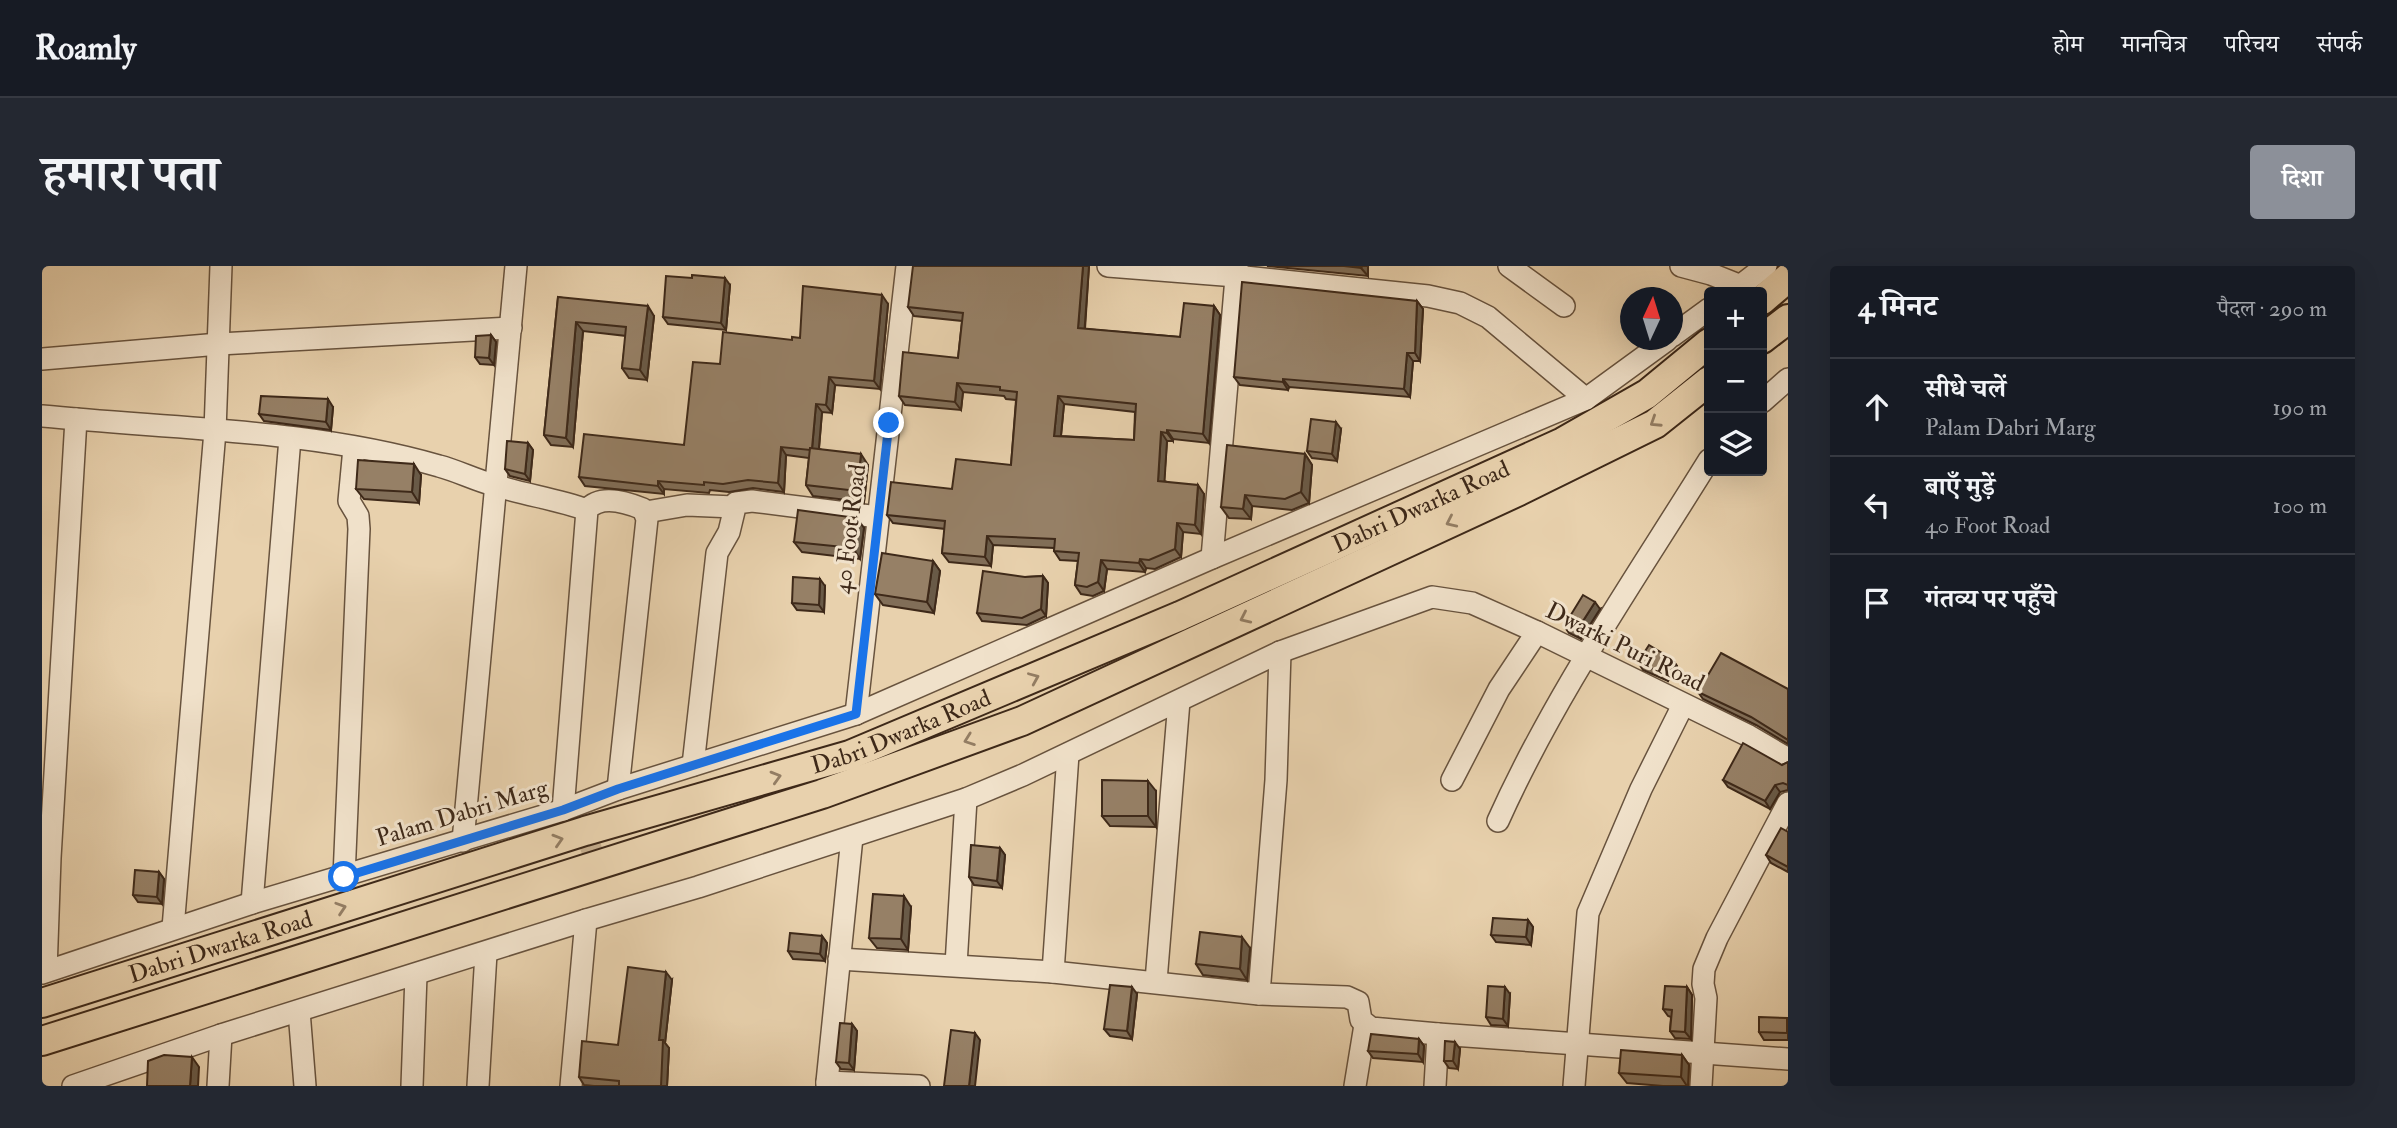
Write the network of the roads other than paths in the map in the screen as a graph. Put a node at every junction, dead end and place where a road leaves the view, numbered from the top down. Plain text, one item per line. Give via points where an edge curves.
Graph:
1 (220, 266) edge
2 (516, 266) edge
3 (906, 266) edge
4 (1108, 266) edge
5 (1509, 266) edge
6 (1681, 266) edge
7 (1766, 266) edge
8 (1237, 271) edge
9 (1788, 278) edge
10 (1734, 287) edge
11 (1750, 287) edge
12 (1762, 287) edge
13 (1564, 306) dead end
14 (1704, 313) edge
15 (1788, 319) edge
16 (510, 328) junction
17 (1683, 328) edge
18 (1767, 336) edge
19 (219, 344) junction
20 (1704, 347) edge
21 (1653, 350) edge
22 (42, 359) edge
23 (1788, 379) edge
24 (1704, 385) edge
25 (1767, 398) edge
26 (1586, 399) junction
27 (42, 416) edge
28 (76, 419) junction
29 (215, 431) junction
30 (290, 438) junction
31 (354, 448) junction
32 (1704, 468) edge
33 (494, 485) junction
34 (734, 507) junction
35 (587, 510) junction
36 (646, 512) junction
37 (878, 517) junction
38 (1212, 558) junction
39 (1537, 632) junction
40 (1280, 652) junction
41 (1587, 656) junction
42 (1179, 701) junction
43 (1684, 705) junction
44 (856, 714) junction
45 (1068, 754) junction
46 (1788, 759) edge
47 (693, 765) junction
48 (1452, 780) dead end
49 (618, 789) junction
50 (965, 799) junction
51 (1788, 803) edge
52 (563, 810) junction
53 (1498, 821) dead end
54 (852, 836) junction
55 (463, 841) junction
56 (344, 877) junction
57 (253, 903) junction
58 (586, 920) junction
59 (173, 928) junction
60 (486, 953) junction
61 (839, 959) junction
62 (956, 965) junction
63 (44, 972) edge
64 (1054, 972) junction
65 (416, 975) junction
66 (1156, 981) junction
67 (1259, 994) junction
68 (42, 1003) edge
69 (299, 1011) junction
70 (1365, 1025) junction
71 (1438, 1034) junction
72 (221, 1035) junction
73 (42, 1041) edge
74 (1576, 1044) junction
75 (1704, 1053) junction
76 (1788, 1059) edge
77 (108, 1080) edge
78 (827, 1084) edge
79 (73, 1086) edge
80 (218, 1086) edge
81 (305, 1086) edge
82 (412, 1086) edge
83 (478, 1086) edge
84 (571, 1086) edge
85 (919, 1086) edge
86 (1355, 1086) edge
87 (1435, 1086) edge
88 (1574, 1086) edge
89 (1701, 1086) edge

1 - 19 street
2 - 16 street
3 - 37 street, 40 Foot Road
4 - 8 street
5 - 13 street
6 - 10 street via 1711,274
7 - 11 street
8 - 26 street via 1460,303 1488,317
8 - 38 street
9 - 12 main road
14 - 17 street
15 - 18 main road
16 - 19 street
16 - 33 street
19 - 22 street
19 - 29 street
68 -> 20 main road, Dabri Dwarka Road via 585,831 850,755 1180,616 1563,442 1647,394
21 - 26 street, Palam Dabri Marg
23 - 25 street
24 -> 73 main road, Dabri Dwarka Road via 1655,424 1519,491 1022,720 822,794
26 - 38 street, Palam Dabri Marg
27 - 28 street
28 - 29 street
28 - 63 street
29 - 30 street
29 - 59 street
30 - 31 street
30 - 57 street
31 - 33 street via 439,466
31 - 56 street via 348,489 359,529
32 - 41 street
33 - 35 street
33 - 55 street
34 - 36 street via 687,505
34 - 37 street via 740,501 751,501
34 - 47 street via 729,532 717,553
35 - 36 street via 603,500
35 - 52 street
36 - 49 street
37 - 44 street, 40 Foot Road
38 - 44 street, Palam Dabri Marg
39 - 40 street, Dwarki Puri Road via 1472,603 1432,597
39 - 41 street, Dwarki Puri Road
39 - 48 street via 1499,689
40 - 42 street
40 - 67 street via 1276,780
41 - 43 street, Dwarki Puri Road
41 - 53 street via 1534,746
42 - 45 street
42 - 66 street
43 - 46 street, Dwarki Puri Road
43 - 74 street via 1641,789 1588,913
44 - 47 street, Palam Dabri Marg
45 - 50 street
45 - 64 street
47 - 49 street, Palam Dabri Marg
49 - 52 street, Palam Dabri Marg
50 - 54 street
50 - 62 street
51 - 75 street via 1704,969
52 - 55 street, Palam Dabri Marg
54 - 58 street
54 - 61 street
55 - 56 street, Palam Dabri Marg
56 - 57 street, Palam Dabri Marg
57 - 59 street, Palam Dabri Marg
58 - 60 street
58 - 84 street
59 - 63 street, Palam Dabri Marg
60 - 65 street
60 - 83 street
61 - 62 street
61 - 78 street
62 - 64 street
64 - 66 street
65 - 69 street
65 - 82 street
66 - 67 street
67 - 70 street via 1353,999
69 - 72 street
69 - 81 street
70 - 71 street
70 - 86 street
71 - 74 street
71 - 87 street
72 - 77 street
72 - 80 street
74 - 75 street
74 - 88 street
75 - 76 street
75 - 89 street
77 - 79 street
78 - 85 street

